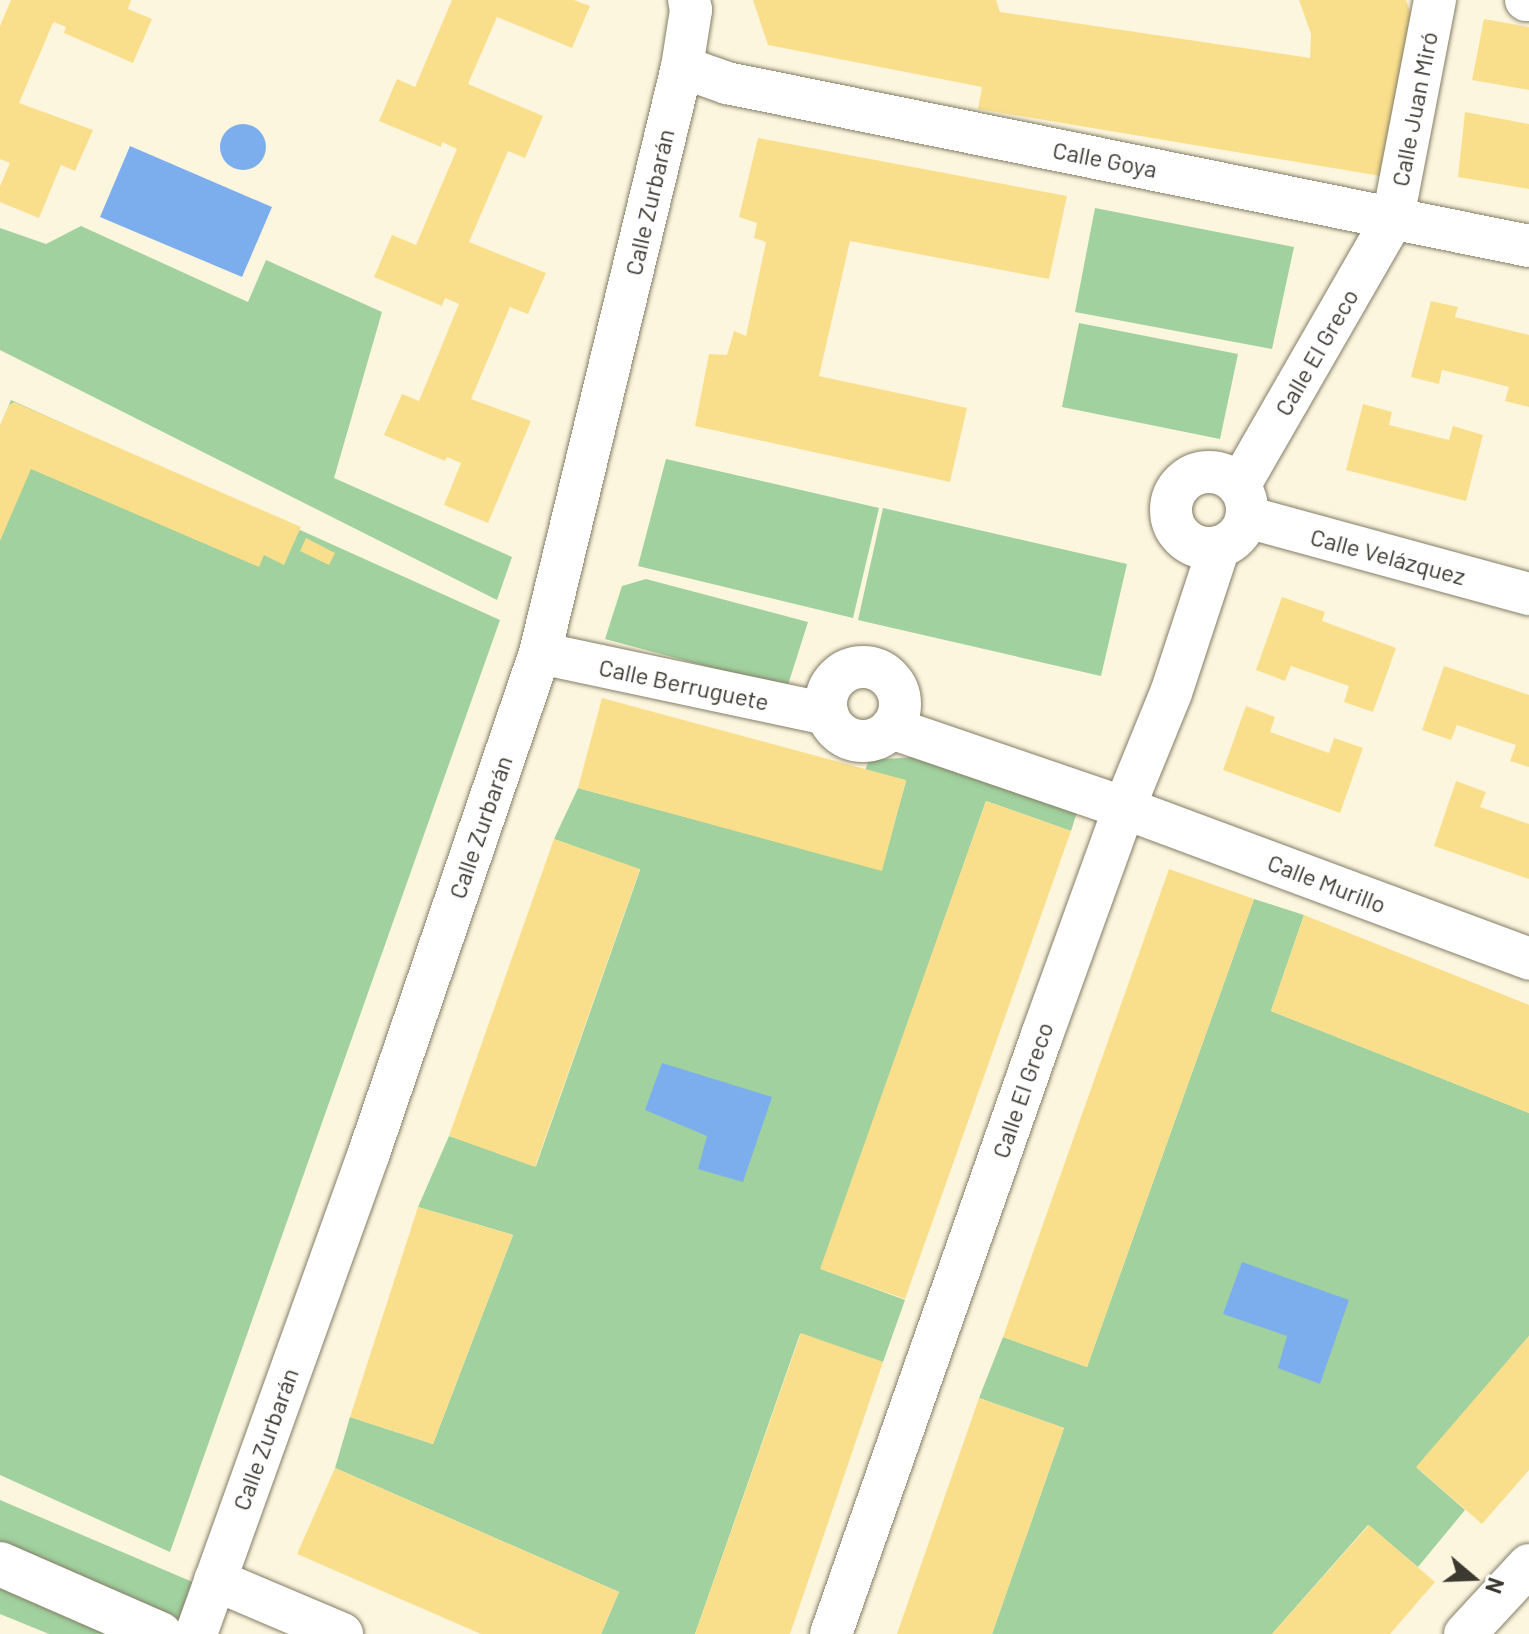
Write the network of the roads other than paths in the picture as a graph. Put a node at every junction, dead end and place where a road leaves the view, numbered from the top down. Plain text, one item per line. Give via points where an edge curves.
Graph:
1 (689, 0) edge
2 (1435, 0) edge
3 (682, 67) junction
4 (1393, 218) junction
5 (1529, 246) edge
6 (1235, 517) junction
7 (1529, 594) edge
8 (540, 653) junction
9 (828, 714) junction
10 (891, 728) junction
11 (1124, 808) junction
12 (1529, 959) edge
13 (0, 1564) edge
14 (1529, 1565) edge
15 (215, 1580) junction
16 (160, 1634) edge
17 (196, 1634) edge
18 (342, 1634) edge
19 (831, 1634) edge
20 (1465, 1634) edge

1 - 3 street, Calle Zurbarán
2 - 4 street, Calle Juan Miró
3 - 4 street, Calle Goya via 727,83
3 - 8 street, Calle Zurbarán
4 - 5 street, Calle Goya
4 - 6 street, Calle El Greco
6 - 7 street, Calle Velázquez
6 - 11 street, Calle El Greco
8 - 9 street, Calle Berruguete
8 - 15 street, Calle Zurbarán via 369,1153
9 - 10 street via 850,738 872,740
9 - 10 street via 834,681 854,667 866,667 895,685 900,708
10 - 11 street
11 - 12 street, Calle Murillo
11 - 19 street, Calle El Greco
13 - 16 main road
14 - 20 street
15 - 17 street, Calle Zurbarán
15 - 18 street

